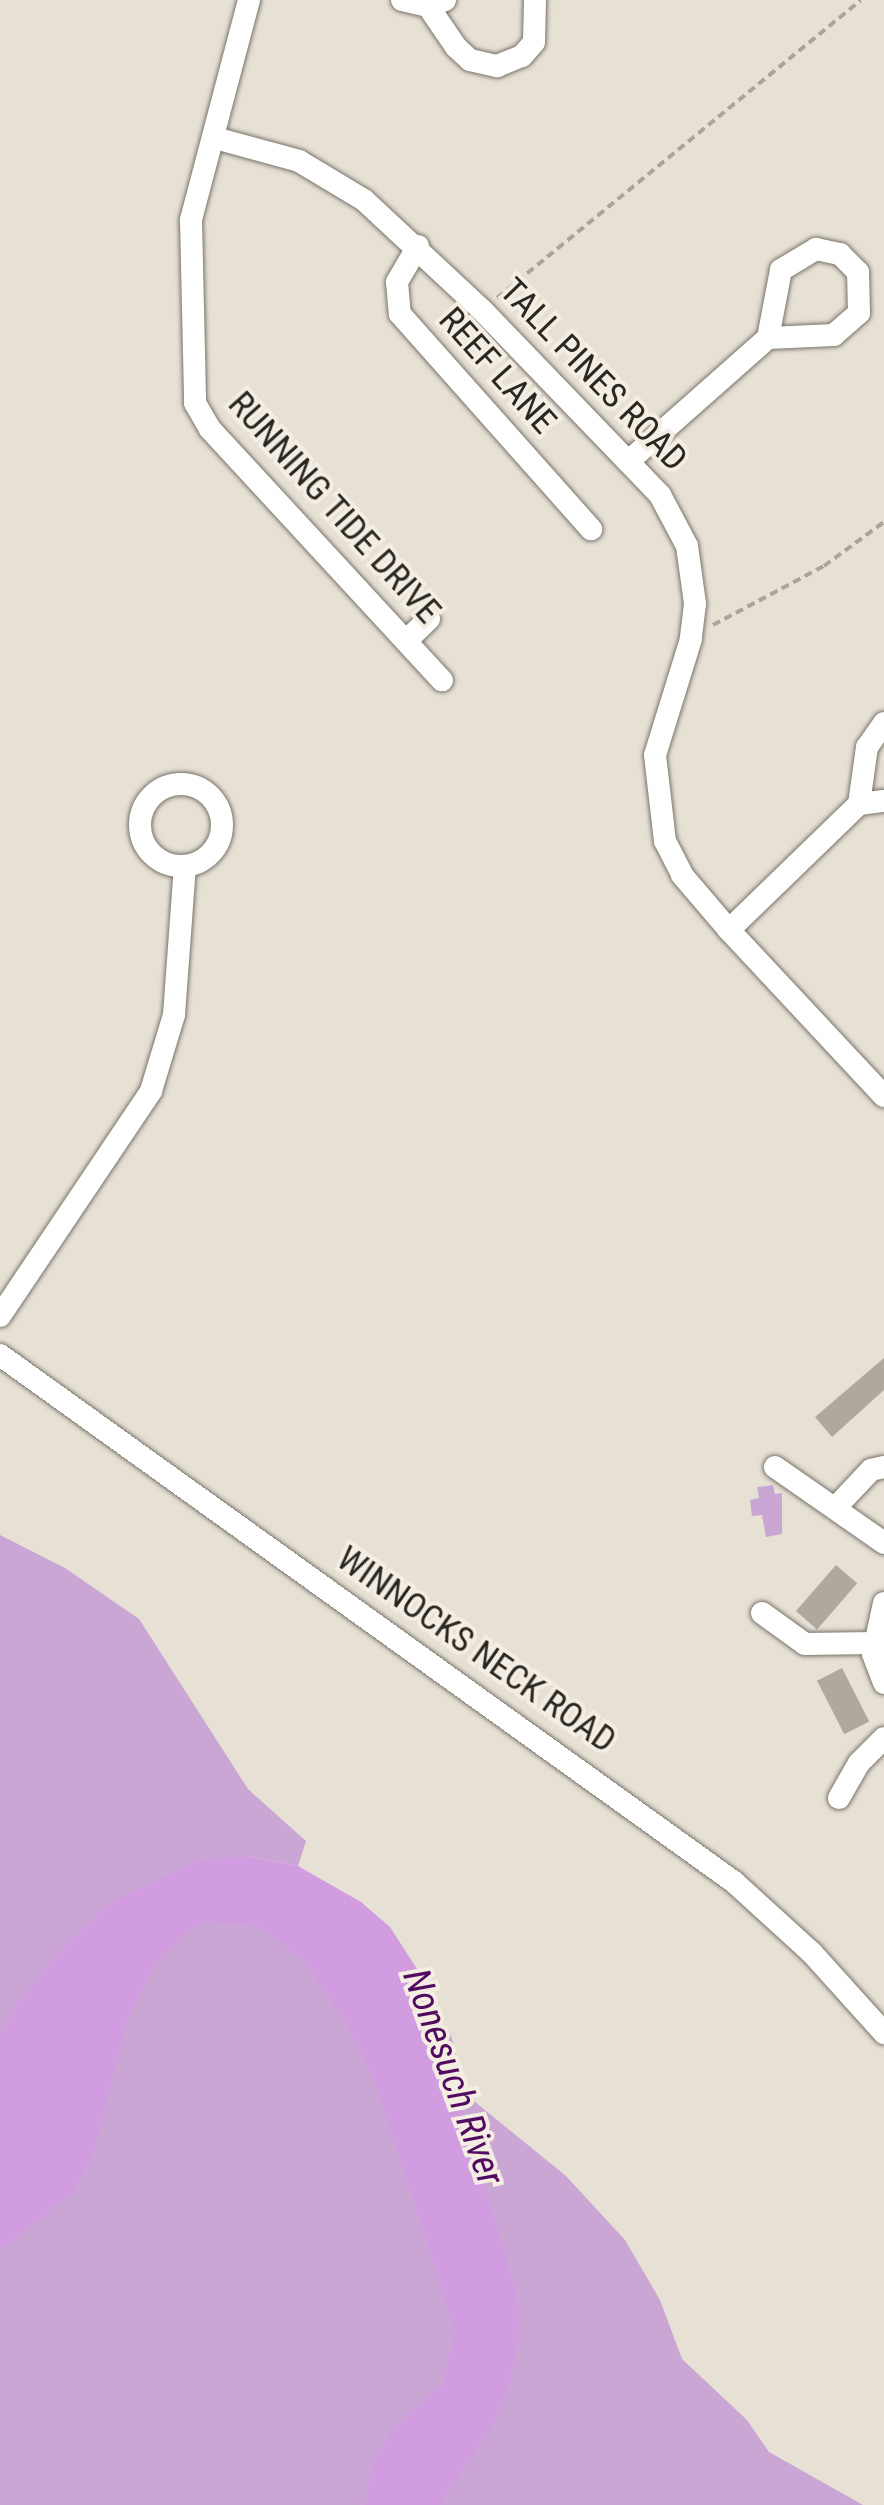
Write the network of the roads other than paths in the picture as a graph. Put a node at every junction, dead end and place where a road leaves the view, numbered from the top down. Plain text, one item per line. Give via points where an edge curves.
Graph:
1 (249, 0) edge
2 (402, 0) edge
3 (535, 0) edge
4 (436, 3) edge
5 (214, 138) junction
6 (418, 246) junction
7 (768, 338) junction
8 (630, 460) junction
9 (591, 530) dead end
10 (428, 619) dead end
11 (406, 641) junction
12 (442, 680) dead end
13 (884, 723) edge
14 (884, 801) edge
15 (859, 804) junction
16 (185, 866) dead end
17 (729, 930) junction
18 (884, 1096) edge
19 (0, 1316) edge
20 (0, 1355) edge
21 (884, 1467) edge
22 (776, 1468) dead end
23 (837, 1506) junction
24 (881, 1534) edge
25 (884, 1603) edge
26 (762, 1613) dead end
27 (874, 1643) junction
28 (884, 1683) edge
29 (884, 1738) edge
30 (840, 1798) dead end
31 (884, 2033) edge

1 - 5 street
2 - 4 street
3 - 4 street via 540,24 534,42 522,56 497,66 462,54
5 - 6 street, TALL PINES ROAD via 315,168
5 - 11 street, RUNNING TIDE DRIVE via 189,242 196,403 210,429
6 - 8 street, TALL PINES ROAD
6 - 9 street, REEF LANE via 397,282 400,314 568,487
7 - 7 street via 826,337 848,326 863,297 853,265 824,249 792,258 777,278
7 - 8 street
8 - 17 street, TALL PINES ROAD via 684,537 694,577 694,625 658,737 655,795 672,857
10 - 11 street
11 - 12 street, RUNNING TIDE DRIVE
13 - 15 street via 866,748
14 - 15 street
15 - 17 street
16 - 19 street via 174,1014 151,1091
17 - 18 street, TALL PINES ROAD
20 - 31 street, WINNOCKS NECK ROAD via 720,1871 812,1953
21 - 23 street via 871,1470
22 - 23 street
23 - 24 street
25 - 27 street
26 - 27 street via 805,1644
27 - 28 street
29 - 30 street via 859,1763

